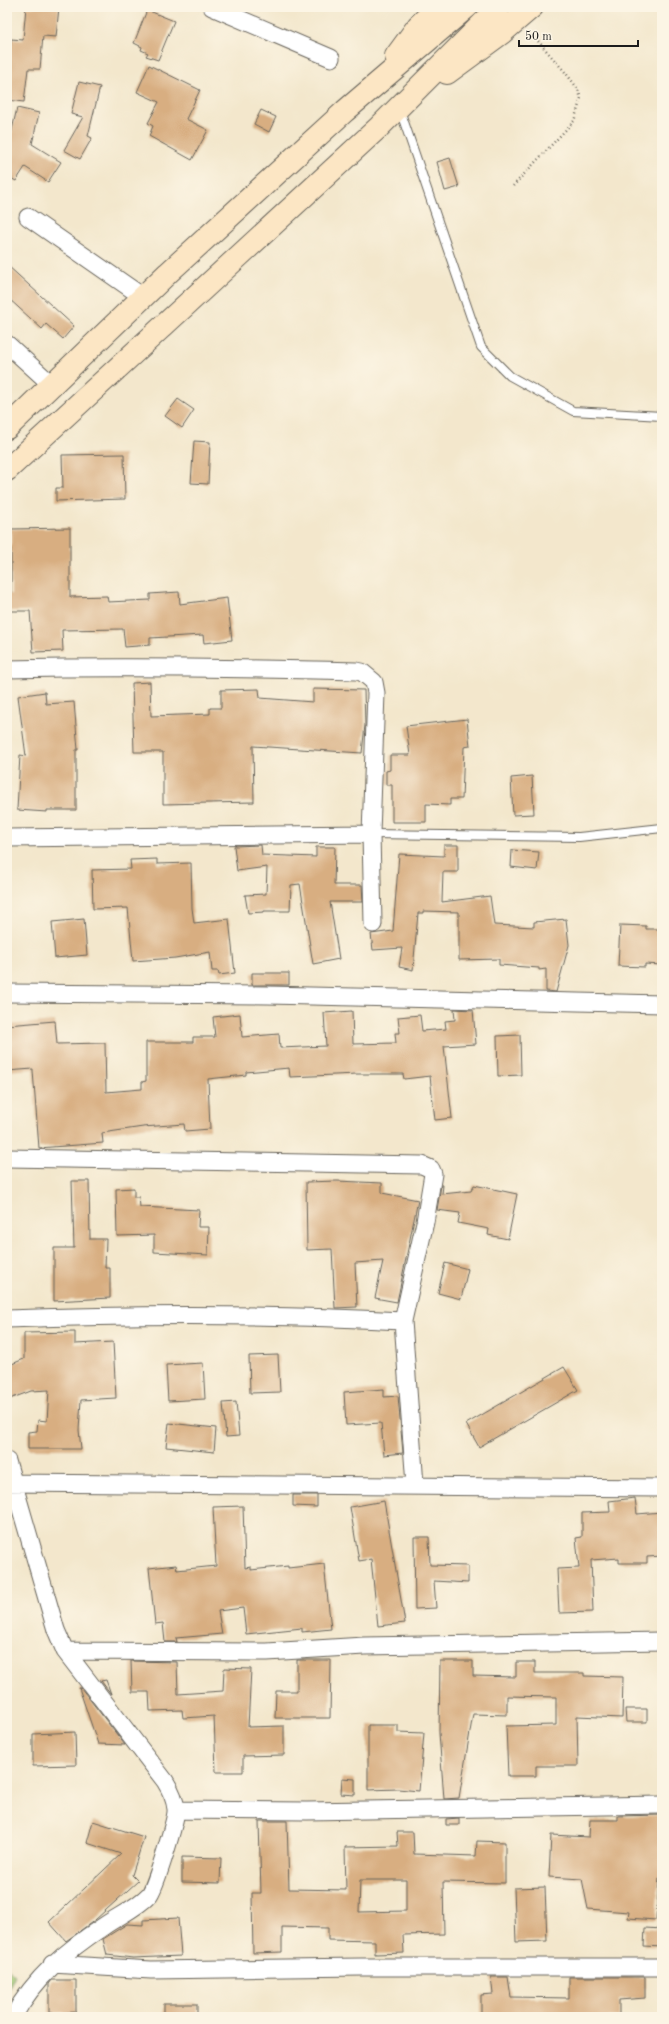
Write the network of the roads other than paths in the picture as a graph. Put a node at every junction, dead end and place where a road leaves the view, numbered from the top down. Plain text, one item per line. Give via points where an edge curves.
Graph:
1 (212, 7) edge
2 (438, 7) edge
3 (467, 7) edge
4 (499, 7) edge
5 (525, 13) edge
6 (331, 58) dead end
7 (373, 87) junction
8 (399, 107) junction
9 (28, 217) dead end
10 (143, 297) junction
11 (7, 344) edge
12 (52, 385) junction
13 (662, 416) edge
14 (7, 428) edge
15 (7, 470) edge
16 (7, 669) edge
17 (662, 828) edge
18 (371, 834) junction
19 (7, 838) edge
20 (373, 924) dead end
21 (7, 994) edge
22 (662, 1004) edge
23 (7, 1158) edge
24 (7, 1319) edge
25 (403, 1321) junction
26 (7, 1461) edge
27 (10, 1482) edge
28 (415, 1485) junction
29 (662, 1488) edge
30 (662, 1641) edge
31 (65, 1651) junction
32 (662, 1805) edge
33 (176, 1810) junction
34 (52, 1964) junction
35 (662, 1967) edge
36 (13, 2017) edge

1 - 6 street
2 - 7 main road via 418,26
3 - 7 main road
4 - 8 main road
5 - 8 main road via 503,32
7 - 10 main road
8 - 13 lane via 481,347 510,376 573,411
8 - 15 main road
9 - 10 street
10 - 12 main road
11 - 12 street
12 - 14 main road
16 - 18 street via 82,667 362,672 374,682 376,694
17 - 18 lane via 579,837
18 - 19 street
18 - 20 street
21 - 22 street via 268,994
23 - 25 street via 429,1167 433,1174 425,1222
24 - 25 street via 103,1315
25 - 28 street
26 - 27 street
27 - 28 street
27 - 31 street via 56,1630
28 - 29 street
30 - 31 street via 364,1646 268,1652
31 - 33 street via 165,1781 174,1798
32 - 33 street
33 - 34 street via 158,1877 150,1894
34 - 35 street via 151,1970
34 - 36 street via 30,1988

